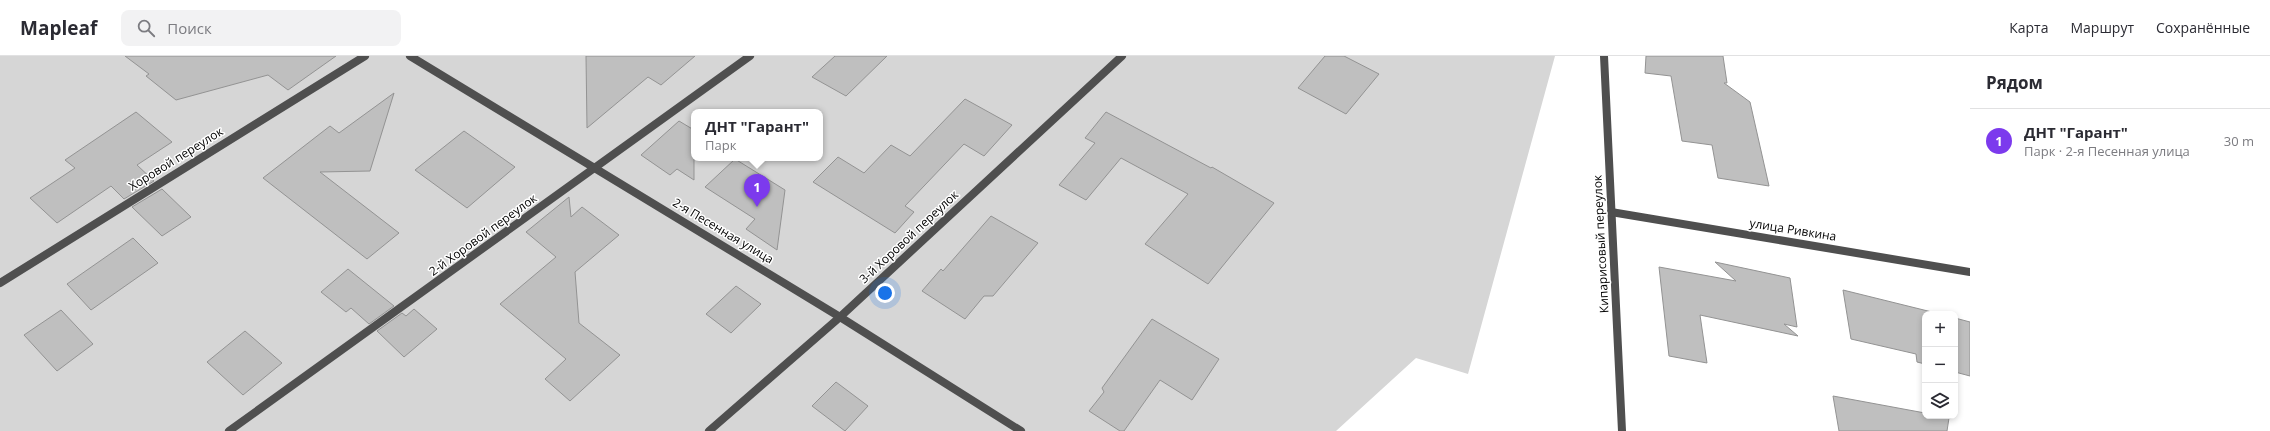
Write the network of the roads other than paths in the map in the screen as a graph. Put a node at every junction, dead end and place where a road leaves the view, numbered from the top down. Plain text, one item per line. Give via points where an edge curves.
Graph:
1 (365, 56) edge
2 (410, 56) edge
3 (750, 56) edge
4 (1122, 56) edge
5 (1604, 56) edge
6 (597, 168) junction
7 (1611, 212) junction
8 (1970, 272) edge
9 (0, 283) edge
10 (840, 317) junction
11 (229, 431) edge
12 (709, 431) edge
13 (1021, 431) edge
14 (1622, 431) edge

1 - 9 street, Хоровой переулок
2 - 6 street, 2-я Песенная улица
3 - 6 street, 2-й Хоровой переулок
4 - 10 street, 3-й Хоровой переулок
5 - 7 street, Кипарисовый переулок
6 - 10 street, 2-я Песенная улица
6 - 11 street, 2-й Хоровой переулок
7 - 8 street, улица Ривкина
7 - 14 street, Кипарисовый переулок
10 - 12 street, 3-й Хоровой переулок
10 - 13 street, 2-я Песенная улица

